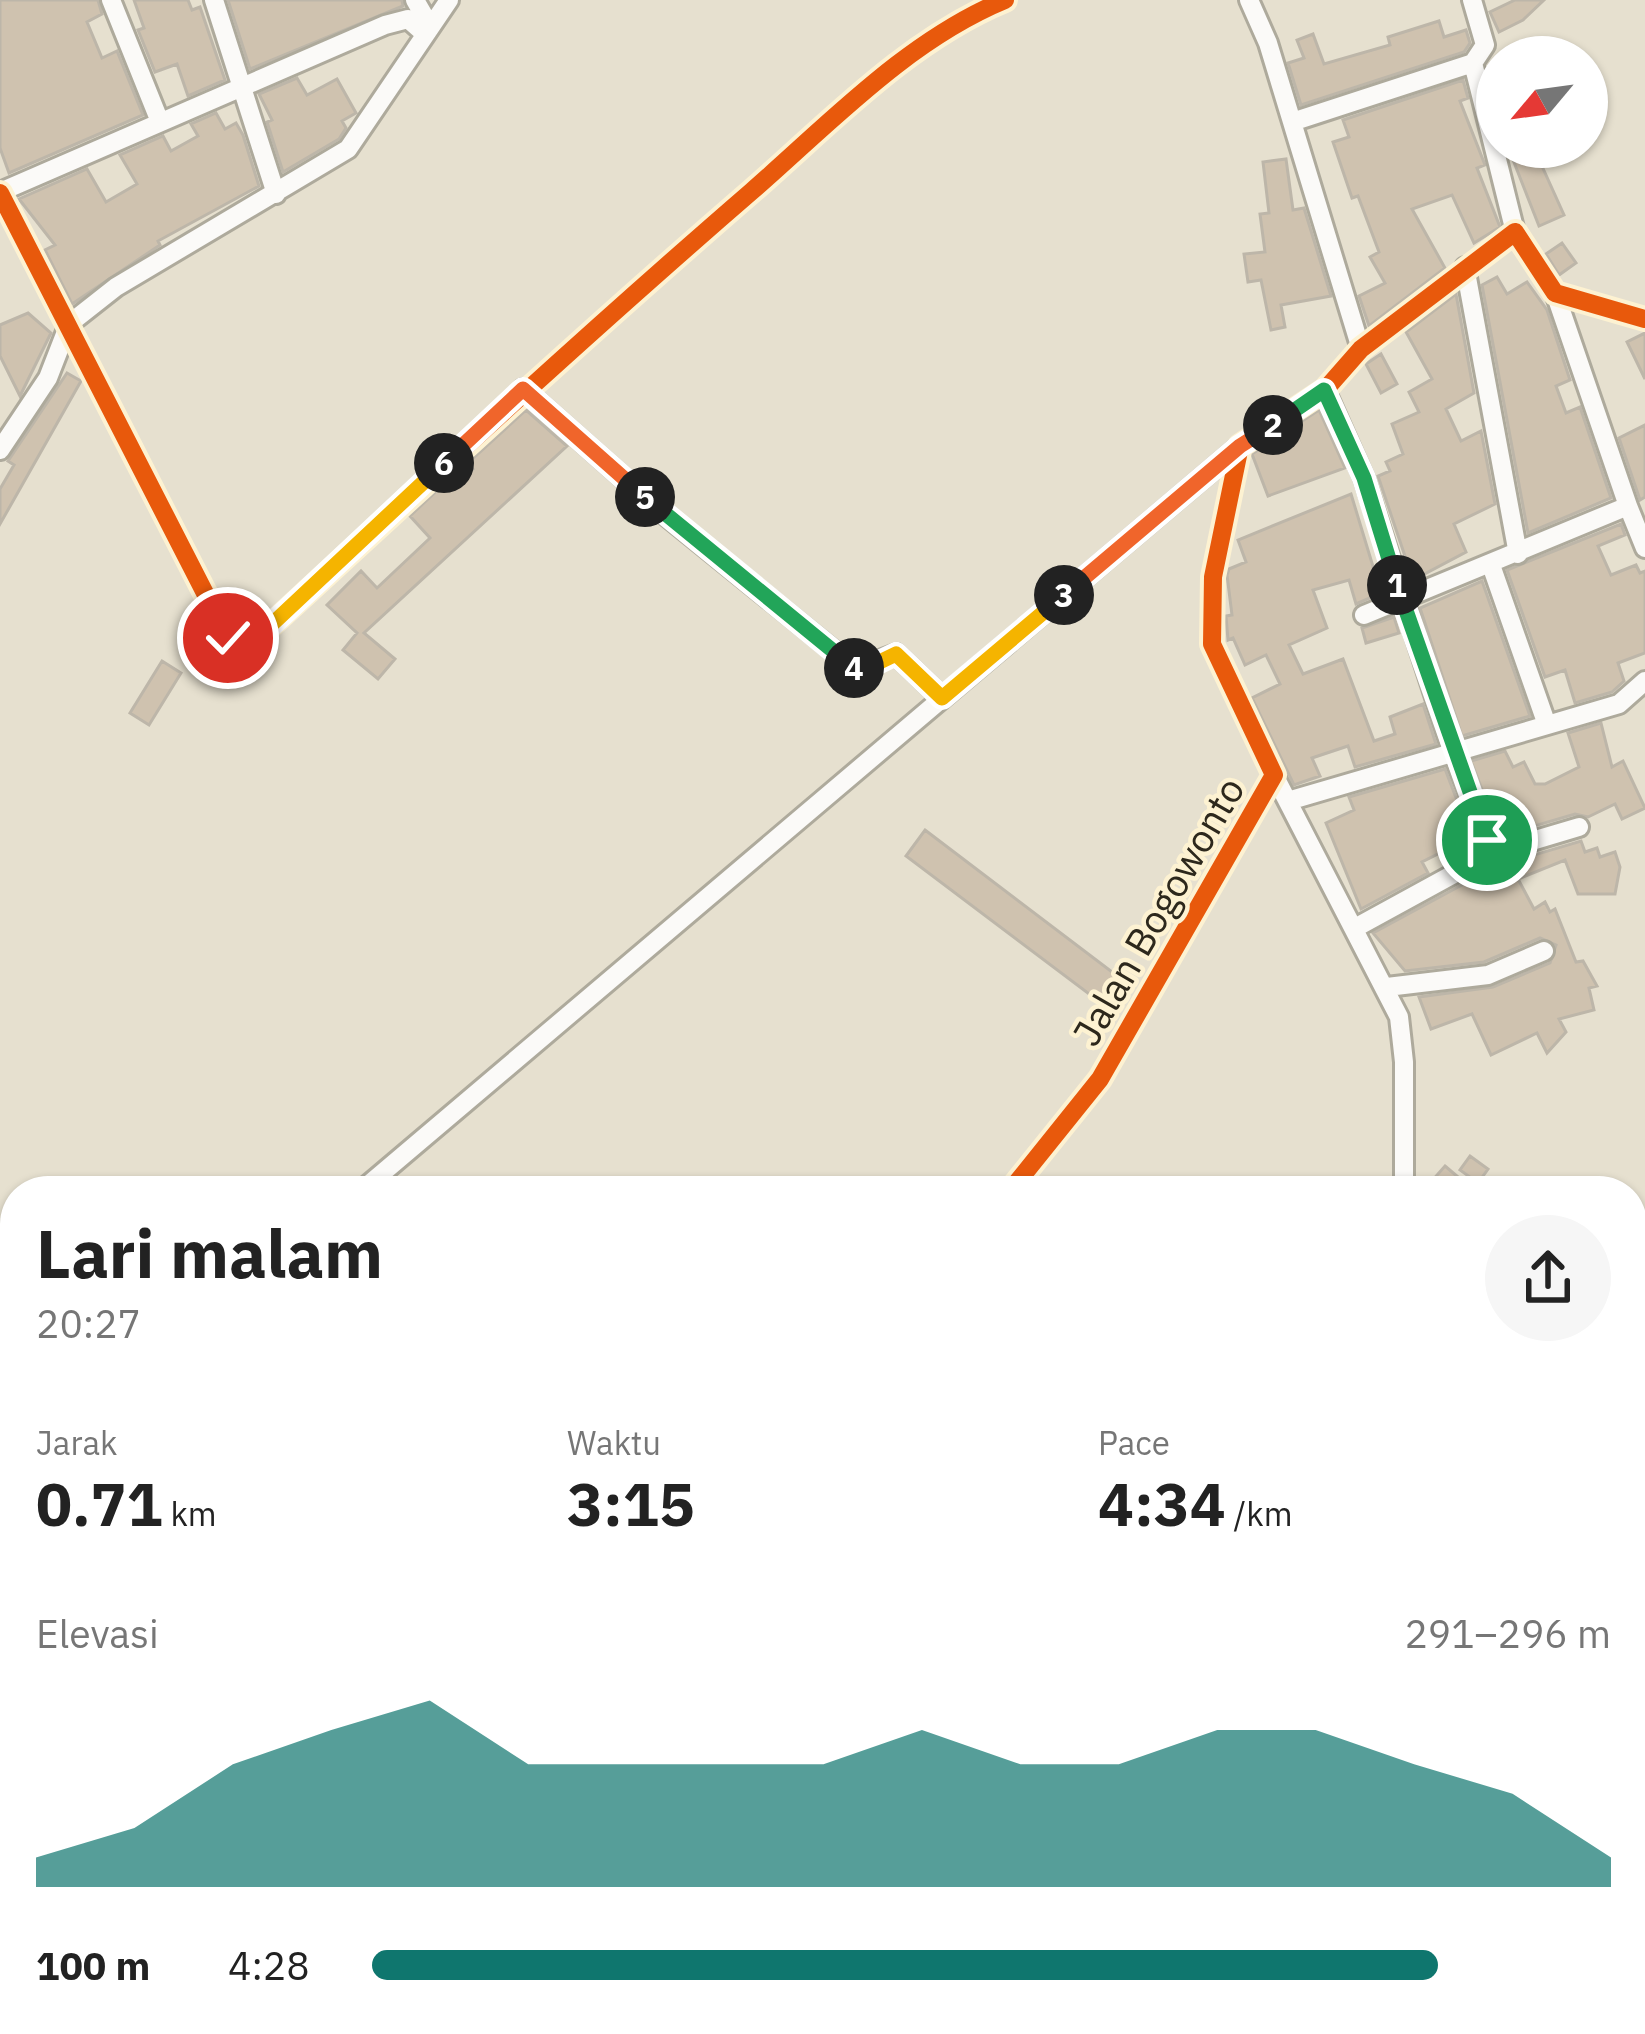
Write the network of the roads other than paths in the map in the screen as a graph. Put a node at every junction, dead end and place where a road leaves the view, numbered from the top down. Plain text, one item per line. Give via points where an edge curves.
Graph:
1 (111, 0) edge
2 (415, 0) edge
3 (448, 0) edge
4 (1004, 0) edge
5 (1249, 0) edge
6 (1472, 0) edge
7 (216, 1) edge
8 (427, 30) junction
9 (1472, 63) junction
10 (241, 87) junction
11 (160, 122) junction
12 (1292, 122) junction
13 (0, 192) edge
14 (277, 194) junction
15 (1515, 232) junction
16 (20, 239) junction
17 (0, 248) edge
18 (1465, 267) junction
19 (1555, 293) junction
20 (1645, 319) edge
21 (69, 324) junction
22 (1361, 350) junction
23 (523, 389) junction
24 (1324, 390) junction
25 (1240, 446) junction
26 (0, 450) edge
27 (1628, 506) junction
28 (1645, 548) edge
29 (1518, 554) junction
30 (1492, 565) junction
31 (1402, 603) junction
32 (1364, 615) dead end
33 (1645, 681) edge
34 (942, 698) junction
35 (1547, 725) junction
36 (1453, 753) junction
37 (1274, 775) junction
38 (1288, 801) junction
39 (1579, 826) dead end
40 (1492, 853) junction
41 (1355, 928) junction
42 (1544, 951) dead end
43 (1387, 987) junction
44 (379, 1176) edge
45 (1022, 1176) edge
46 (1404, 1176) edge

1 - 11 street
2 - 8 street
3 - 8 street
4 - 23 street via 943,29
5 - 12 street
6 - 9 street via 1485,45
7 - 10 street
8 - 10 street via 398,21
8 - 14 street via 348,149
9 - 12 street
9 - 15 street
10 - 11 street
10 - 14 street
11 - 13 street
12 - 22 street
13 - 16 street
14 - 21 street via 116,287
15 - 18 street
15 - 19 street
16 - 17 street
16 - 21 street
18 - 22 street
18 - 29 street
19 - 20 street
19 - 27 street
21 - 23 street via 236,647 253,642
21 - 26 street via 48,378
22 - 24 street
23 - 34 street via 856,669 896,654
24 - 25 street
24 - 31 street via 1364,478
25 - 34 street
25 - 37 street, Jalan Bogowonto via 1210,633
27 - 28 street
27 - 29 street
29 - 30 street
30 - 31 street
30 - 35 street
31 - 32 street
31 - 36 street
33 - 35 street via 1619,704
34 - 44 street
35 - 36 street
36 - 38 street
36 - 40 street
37 - 38 street
37 - 45 street, Jalan Bogowonto via 1100,1079
38 - 41 street
39 - 40 street
40 - 41 street
41 - 43 street
42 - 43 street via 1488,975
43 - 46 street via 1403,1036

